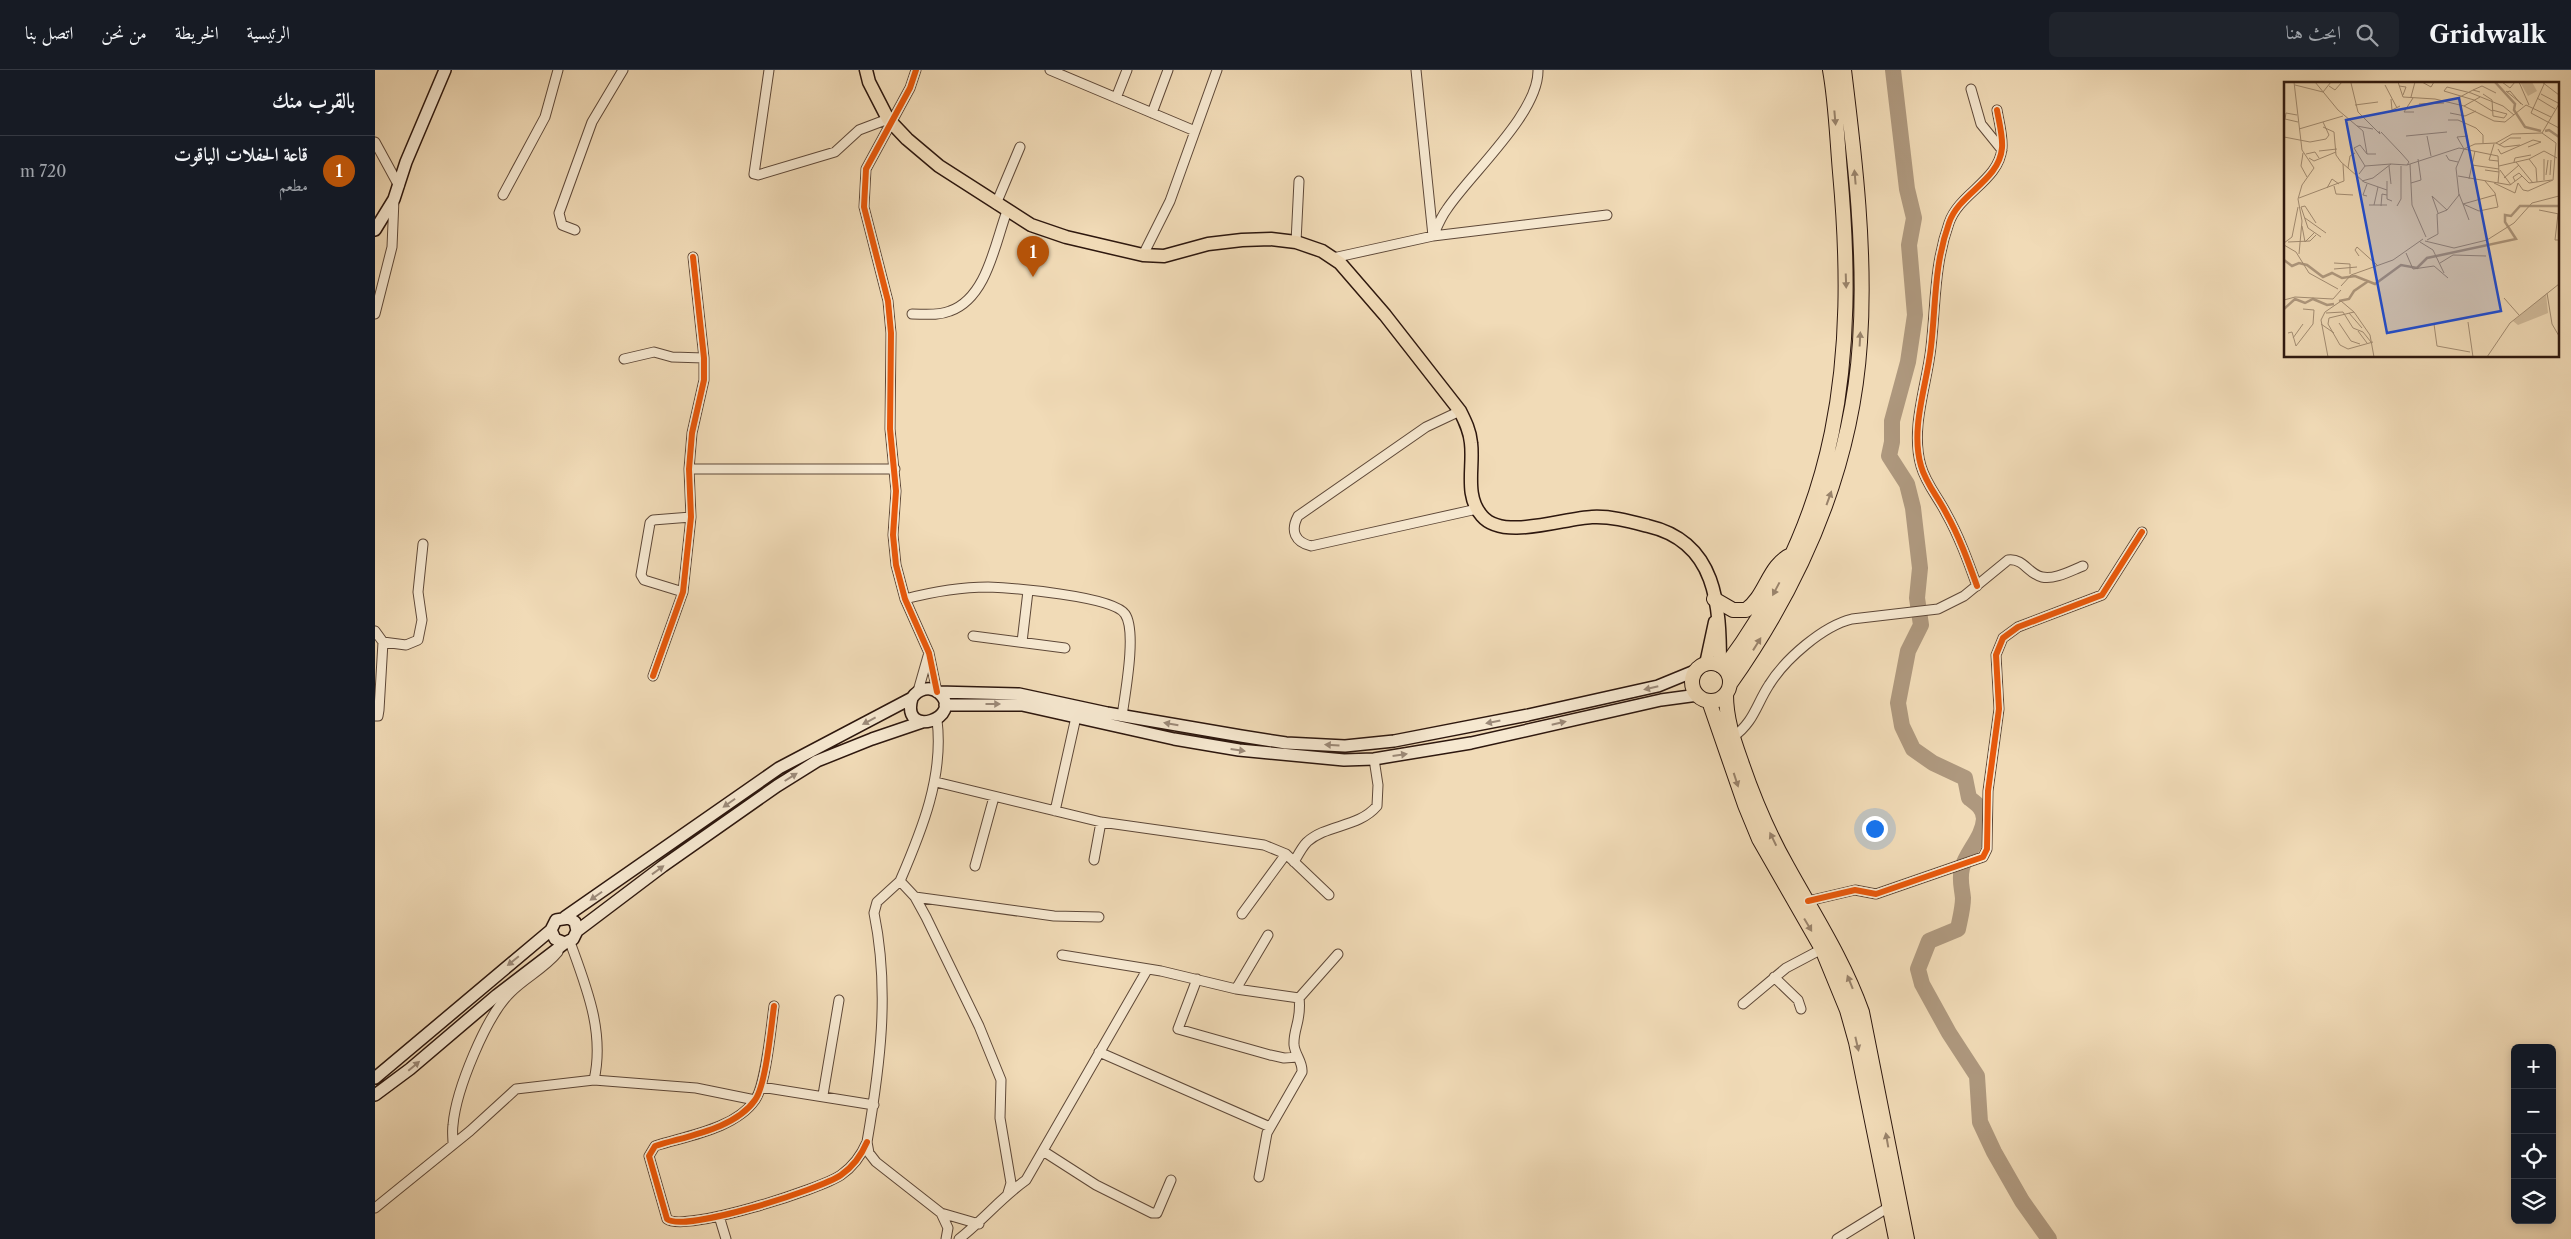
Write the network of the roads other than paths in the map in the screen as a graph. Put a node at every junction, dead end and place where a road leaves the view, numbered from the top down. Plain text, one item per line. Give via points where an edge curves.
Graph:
1 (445, 70) edge
2 (558, 70) edge
3 (623, 70) edge
4 (769, 70) edge
5 (866, 70) edge
6 (916, 70) edge
7 (1050, 70) edge
8 (1127, 70) edge
9 (1168, 70) edge
10 (1217, 70) edge
11 (1416, 70) edge
12 (1538, 70) edge
13 (1830, 70) edge
14 (1844, 70) edge
15 (1064, 73) edge
16 (1971, 89) dead end
17 (1116, 98) junction
18 (1997, 110) dead end
19 (1152, 113) junction
20 (889, 120) junction
21 (1195, 131) junction
22 (375, 142) edge
23 (1020, 147) dead end
24 (2002, 150) junction
25 (1299, 181) dead end
26 (399, 186) junction
27 (503, 195) dead end
28 (395, 199) junction
29 (1002, 207) junction
30 (1607, 215) dead end
31 (375, 230) edge
32 (575, 230) dead end
33 (1433, 236) junction
34 (1297, 242) junction
35 (1143, 255) junction
36 (693, 258) dead end
37 (1333, 258) junction
38 (375, 314) edge
39 (912, 314) dead end
40 (705, 358) junction
41 (624, 359) dead end
42 (1460, 411) junction
43 (689, 468) junction
44 (895, 469) junction
45 (1477, 509) junction
46 (691, 517) junction
47 (2142, 532) dead end
48 (423, 544) dead end
49 (1794, 554) junction
50 (2083, 566) dead end
51 (1977, 586) junction
52 (1028, 591) junction
53 (683, 592) junction
54 (905, 598) junction
55 (1716, 604) junction
56 (375, 631) edge
57 (973, 636) dead end
58 (383, 642) junction
59 (1022, 642) junction
60 (1065, 648) dead end
61 (929, 653) junction
62 (1701, 667) junction
63 (1722, 667) junction
64 (653, 676) dead end
65 (1728, 689) junction
66 (937, 692) junction
67 (915, 695) junction
68 (1704, 698) junction
69 (945, 705) junction
70 (375, 716) edge
71 (1123, 716) junction
72 (1076, 717) junction
73 (937, 720) junction
74 (922, 722) junction
75 (1733, 737) junction
76 (1380, 743) junction
77 (1378, 759) junction
78 (936, 782) junction
79 (994, 797) junction
80 (1055, 811) junction
81 (1101, 822) junction
82 (1286, 854) junction
83 (1094, 860) dead end
84 (1294, 862) junction
85 (975, 866) dead end
86 (900, 881) junction
87 (1329, 895) dead end
88 (915, 897) junction
89 (1808, 901) junction
90 (1242, 914) dead end
91 (565, 917) junction
92 (1099, 917) dead end
93 (551, 930) junction
94 (577, 931) junction
95 (1268, 935) dead end
96 (567, 942) junction
97 (1822, 949) junction
98 (1337, 954) dead end
99 (1062, 955) dead end
100 (1147, 970) junction
101 (1774, 977) junction
102 (1197, 979) junction
103 (1236, 989) junction
104 (1299, 998) junction
105 (839, 1000) dead end
106 (1743, 1004) dead end
107 (774, 1006) dead end
108 (1801, 1009) dead end
109 (1099, 1052) junction
110 (1298, 1057) junction
111 (375, 1078) edge
112 (594, 1080) junction
113 (761, 1087) junction
114 (375, 1095) edge
115 (823, 1096) junction
116 (755, 1100) junction
117 (874, 1105) junction
118 (1270, 1127) junction
119 (867, 1142) junction
120 (453, 1144) junction
121 (1043, 1151) junction
122 (1259, 1177) dead end
123 (1171, 1180) dead end
124 (1008, 1192) junction
125 (1889, 1207) junction
126 (375, 1208) edge
127 (941, 1213) junction
128 (719, 1216) junction
129 (979, 1224) junction
130 (726, 1239) edge
131 (946, 1239) edge
132 (959, 1239) edge
133 (1837, 1239) edge
134 (1896, 1239) edge
135 (1907, 1239) edge

1 - 26 main road
2 - 27 street via 545,118
3 - 32 street via 592,122 559,213 563,225
4 - 20 street via 755,174 835,152 859,130
5 - 20 main road
6 - 20 street via 910,88
7 - 15 street
8 - 17 street
9 - 19 street
10 - 21 street
11 - 33 street
12 - 33 street via 1532,96 1521,114 1447,209
13 -> 49 highway via 1842,199 1846,327 1837,410 1828,454 1814,503
65 -> 14 highway via 1769,624 1808,550 1833,484 1851,415 1861,306 1856,194
15 - 17 street
16 - 24 street via 1981,124
17 - 19 street
18 - 24 street
19 - 21 street
20 - 29 main road via 939,166
20 - 44 street via 866,169 864,207 888,301 890,428
21 - 35 street via 1170,201
22 - 26 street
23 - 29 street
24 - 51 street via 1992,172 1961,200 1949,223 1936,272 1931,347 1918,426 1922,468 1959,537
25 - 34 street
26 - 28 main road
28 - 31 main road
28 - 38 street via 392,247
29 - 35 main road via 1031,225
29 - 39 street via 981,282 969,298 948,312
30 - 33 street
33 - 37 street
34 - 35 main road via 1242,240 1209,244 1164,256
34 - 37 main road
36 - 40 street
37 - 42 main road via 1385,315
40 - 41 street via 672,357 654,352
40 - 43 street via 704,380 691,433
42 - 45 main road via 1471,442 1473,502
42 - 45 street via 1426,427 1298,516 1293,525 1302,544 1311,546
43 - 44 street
43 - 46 street
44 - 54 street via 894,543
45 - 55 main road via 1482,517 1497,525 1521,527 1603,517 1663,529 1684,540 1699,556
46 - 53 street
46 - 53 street via 650,522 641,575 644,580
47 - 89 street via 2103,595 2018,627 2007,633 2000,643 1995,662 1999,725 1988,791 1987,849 1983,857 1876,894 1855,890
48 - 58 street via 418,592 423,620 418,640 406,645
49 - 55 highway via 1778,564 1746,610 1733,610
49 -> 63 highway via 1769,602
50 - 51 street via 2044,578 2021,562 2011,560
51 - 75 street via 1938,609 1845,620 1805,646 1776,674 1751,720
52 - 54 street via 988,587 929,592
52 - 59 street
52 - 71 street via 1108,603 1125,614 1130,632
53 - 64 street
54 - 61 street
55 - 62 main road
55 - 63 main road
56 - 58 street
57 - 59 street
58 - 70 street via 379,710
59 - 60 street
61 - 66 street
61 - 67 street
62 - 63 highway
62 - 68 highway via 1693,683
62 -> 76 main road via 1658,686
63 - 65 highway
65 - 68 highway via 1718,700
65 - 75 highway via 1727,717
66 - 67 main road via 930,689
66 - 69 main road
66 - 71 main road via 1019,694
67 - 74 main road via 911,711
67 -> 91 main road via 779,768
77 -> 68 main road via 1471,743 1661,700
68 -> 97 highway via 1718,722 1759,839
69 -> 72 main road via 1022,705
69 - 73 main road
76 -> 71 main road via 1345,746 1286,743
72 -> 77 main road via 1239,750 1316,758
72 - 80 street
73 - 74 main road
73 - 78 street via 940,743
94 -> 74 main road via 737,815 817,762
89 -> 75 highway via 1786,866 1761,814
76 - 77 main road
77 - 84 street via 1377,806 1364,818 1306,842
78 - 79 street
78 - 86 street
79 - 80 street
79 - 85 street
80 - 81 street
81 - 82 street via 1264,845
81 - 83 street
82 - 84 street
82 - 90 street
84 - 87 street
86 - 88 street
86 - 117 street via 877,902 875,913 884,1008
88 - 92 street via 1054,916
88 - 124 street via 979,1026 1001,1080 1000,1118 1011,1183
135 -> 89 highway via 1862,1012 1850,980
91 - 93 main road via 556,920
91 - 94 main road via 575,922
93 - 96 main road via 555,939
93 -> 111 main road
94 - 96 main road
95 - 103 street
96 - 112 street via 589,990 598,1040
114 -> 96 main road
96 - 120 street via 539,972 507,996 484,1030 455,1110
97 - 101 street
97 -> 125 highway via 1857,1042
98 - 104 street
99 - 100 street
100 - 102 street
100 - 109 street
101 - 106 street
101 - 108 street via 1798,1000
102 - 103 street
102 - 110 street via 1178,1029 1270,1055
103 - 104 street
104 - 110 street via 1301,1011 1294,1045
105 - 115 street
107 - 113 street
109 - 118 street
109 - 121 street
110 - 118 street via 1302,1072
112 - 116 street via 696,1088
112 - 120 street via 517,1089
113 - 115 street
113 - 116 street
115 - 117 street
116 - 128 street via 724,1124 655,1146 649,1156 667,1219 679,1224
117 - 119 street
118 - 122 street
119 - 127 street via 869,1153 876,1162
119 - 128 street via 850,1168 824,1185
120 - 126 street
121 - 123 street via 1103,1189 1152,1214 1157,1213
121 - 124 street via 1025,1180
124 - 129 street
125 - 133 street
125 - 134 highway
127 - 129 street
127 - 131 street via 948,1228
128 - 130 street
129 - 132 street

